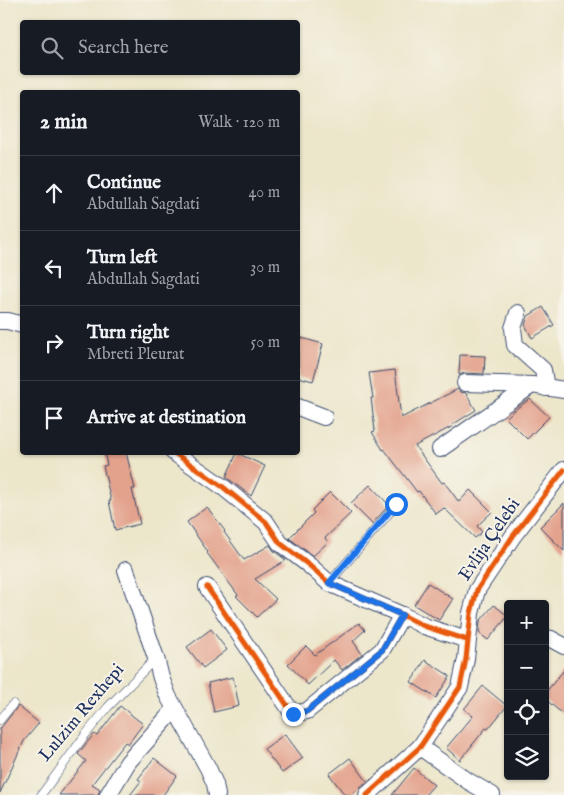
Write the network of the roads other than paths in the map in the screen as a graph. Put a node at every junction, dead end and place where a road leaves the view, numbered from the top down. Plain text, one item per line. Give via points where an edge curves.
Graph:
1 (518, 313) dead end
2 (0, 321) edge
3 (20, 324) edge
4 (465, 383) dead end
5 (539, 387) junction
6 (564, 390) edge
7 (300, 408) edge
8 (324, 417) dead end
9 (440, 448) dead end
10 (177, 455) edge
11 (564, 470) edge
12 (396, 504) dead end
13 (126, 570) dead end
14 (329, 583) junction
15 (207, 587) dead end
16 (402, 615) junction
17 (549, 639) edge
18 (467, 640) junction
19 (564, 646) edge
20 (156, 658) junction
21 (13, 704) dead end
22 (175, 709) junction
23 (0, 720) edge
24 (420, 747) junction
25 (41, 795) edge
26 (108, 795) edge
27 (217, 795) edge
28 (367, 795) edge
29 (492, 795) edge

1 - 5 street via 513,328 515,345 543,370
2 - 3 street
4 - 5 street
5 - 6 street
5 - 9 street
7 - 8 street
10 - 14 street via 266,522 280,543
11 - 18 street, Evlija Çelebi via 476,590
12 - 14 lane
13 - 20 street
14 - 16 street
15 - 16 street via 293,714 307,711 382,650
16 - 18 street
17 - 19 street
18 - 24 street, Evlija Çelebi via 460,687
20 - 22 street
20 - 25 lane, Lulzim Rexhepi via 102,714
21 - 23 lane
22 - 26 street via 128,762
22 - 27 street via 208,768
24 - 28 street, Evlija Çelebi
24 - 29 street

